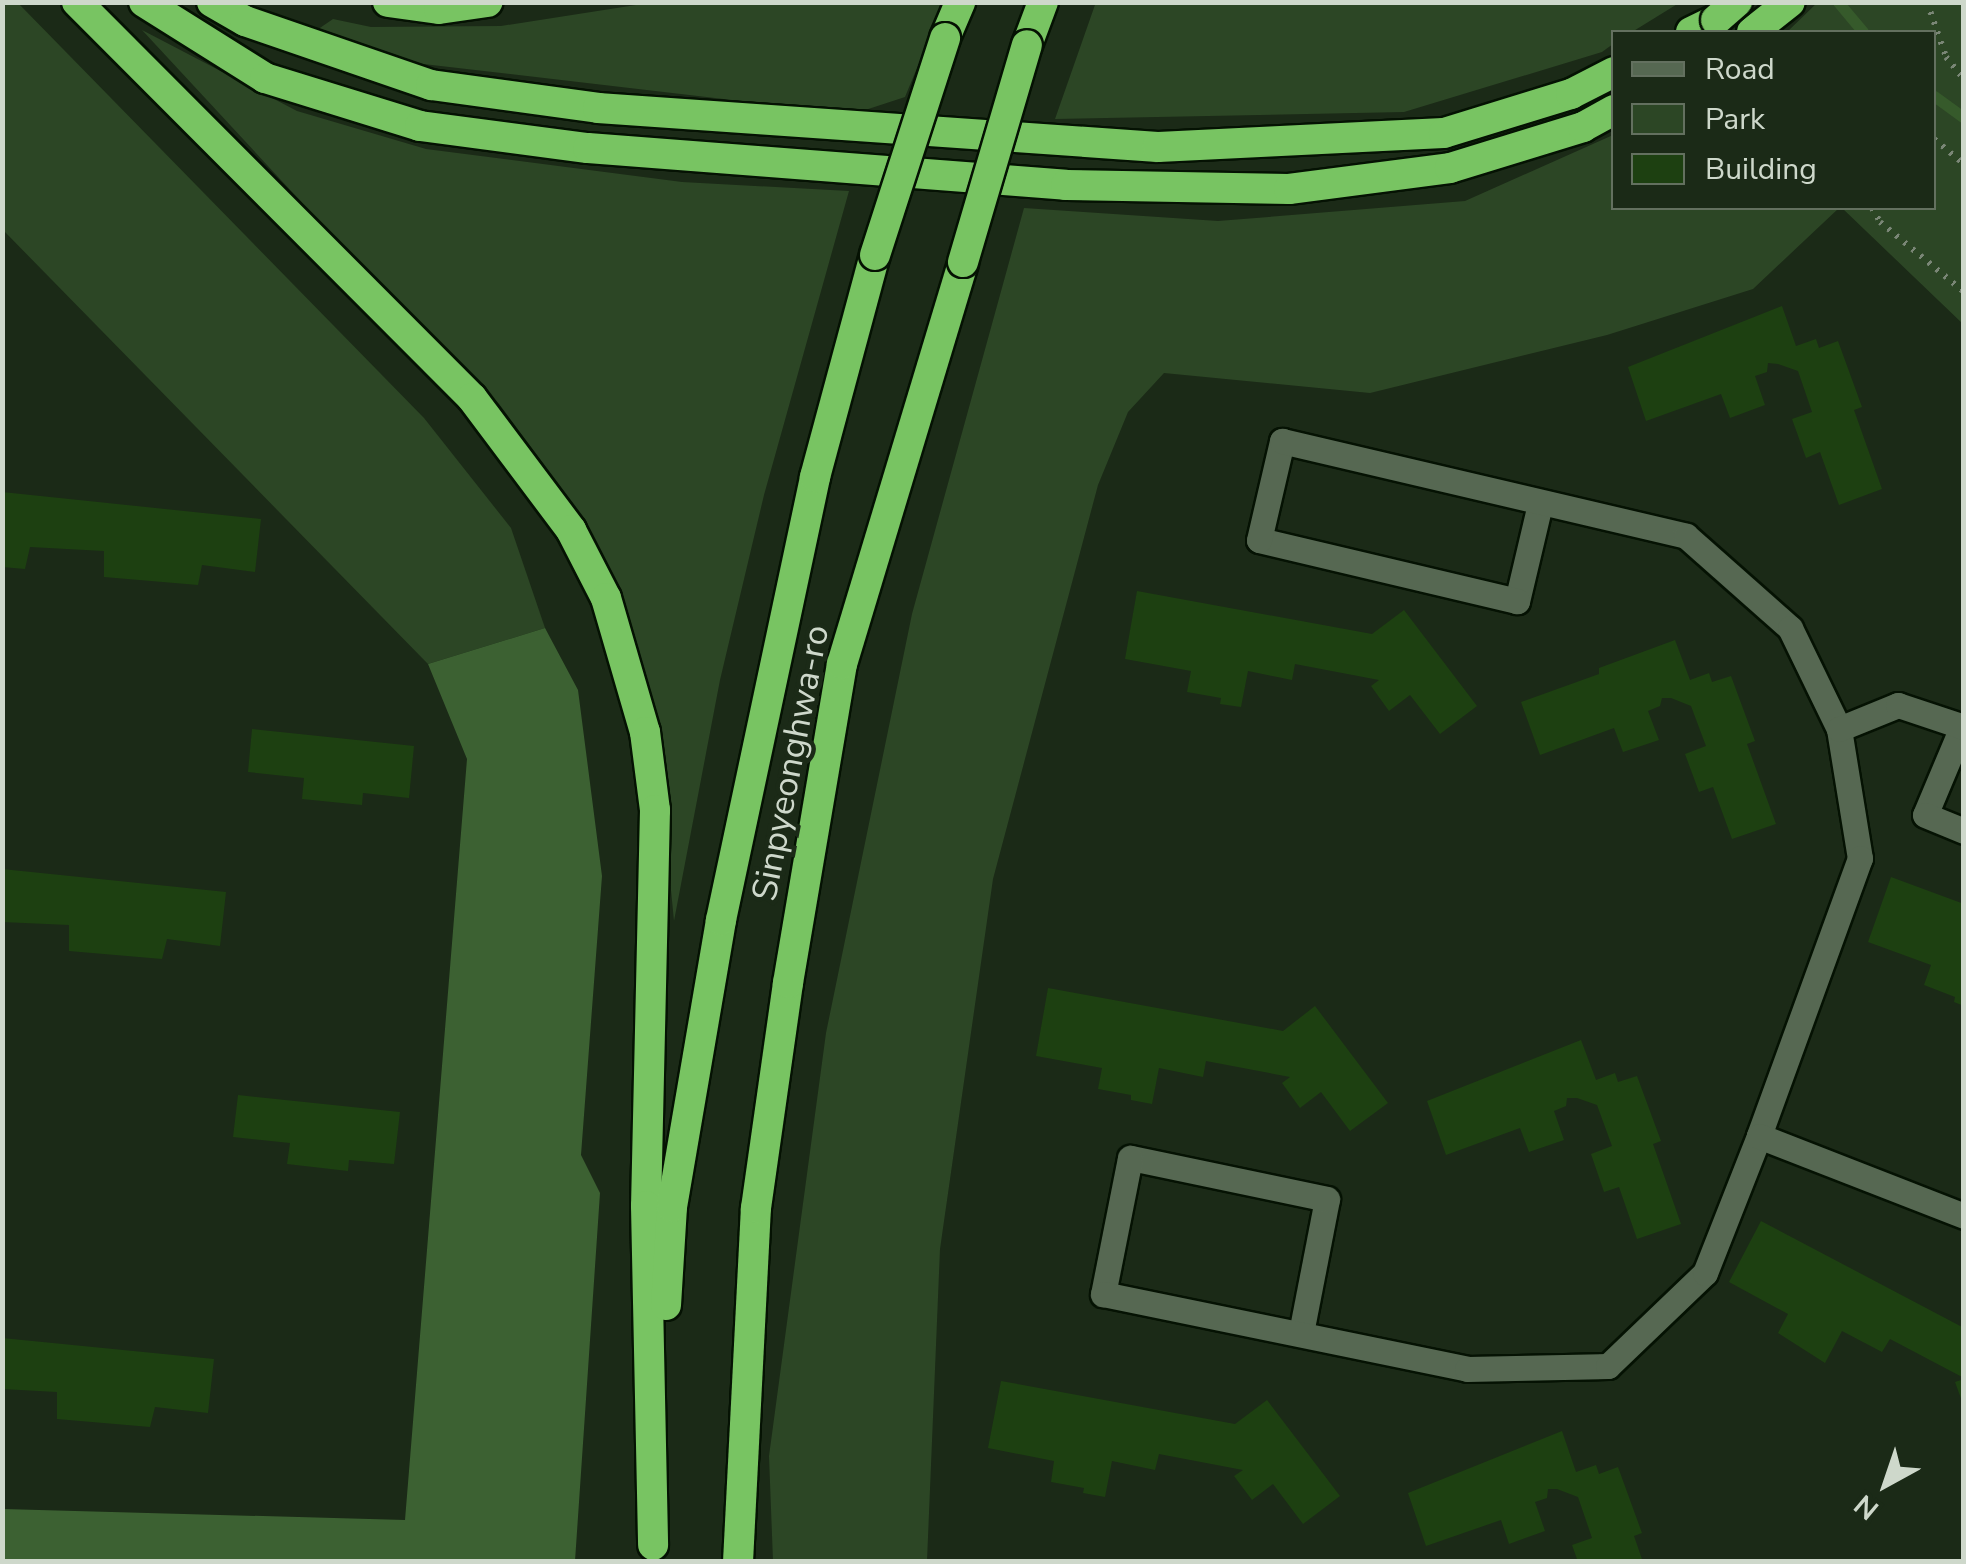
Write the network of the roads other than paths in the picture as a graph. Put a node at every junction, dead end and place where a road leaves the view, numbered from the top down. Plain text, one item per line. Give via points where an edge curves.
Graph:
1 (77, 2) edge
2 (144, 2) edge
3 (212, 2) edge
4 (388, 2) edge
5 (487, 2) edge
6 (960, 2) edge
7 (1790, 2) edge
8 (1043, 5) edge
9 (1755, 30) edge
10 (1611, 74) edge
11 (1611, 112) edge
12 (1540, 504) junction
13 (1963, 727) edge
14 (1840, 729) junction
15 (1964, 831) edge
16 (1759, 1136) junction
17 (659, 1206) junction
18 (1964, 1216) edge
19 (1300, 1333) junction
20 (653, 1553) edge
21 (738, 1562) edge

1 - 17 highway via 472,398 570,530 606,598 645,732 654,810
2 - 11 highway via 265,78 420,126 588,148 1066,186 1290,190 1450,168
3 - 10 highway via 244,22 431,85 598,108 1158,147 1444,133 1571,94
4 - 5 highway via 439,9
6 - 17 highway, Sinpyeonghwa-ro, bridge via 875,256 814,477
7 - 9 highway
8 - 21 highway, Sinpyeonghwa-ro, bridge via 842,664 756,1208
12 - 12 lane via 1282,441 1259,540 1518,601
12 - 14 lane via 1686,536 1790,628
13 - 14 lane via 1898,705
13 - 15 lane via 1925,815
14 - 16 lane via 1860,858
16 - 18 lane
16 - 19 lane via 1705,1273 1608,1366 1467,1370
17 - 20 highway, Sinpyeonghwa-ro
19 - 19 lane via 1102,1294 1130,1158 1327,1199

